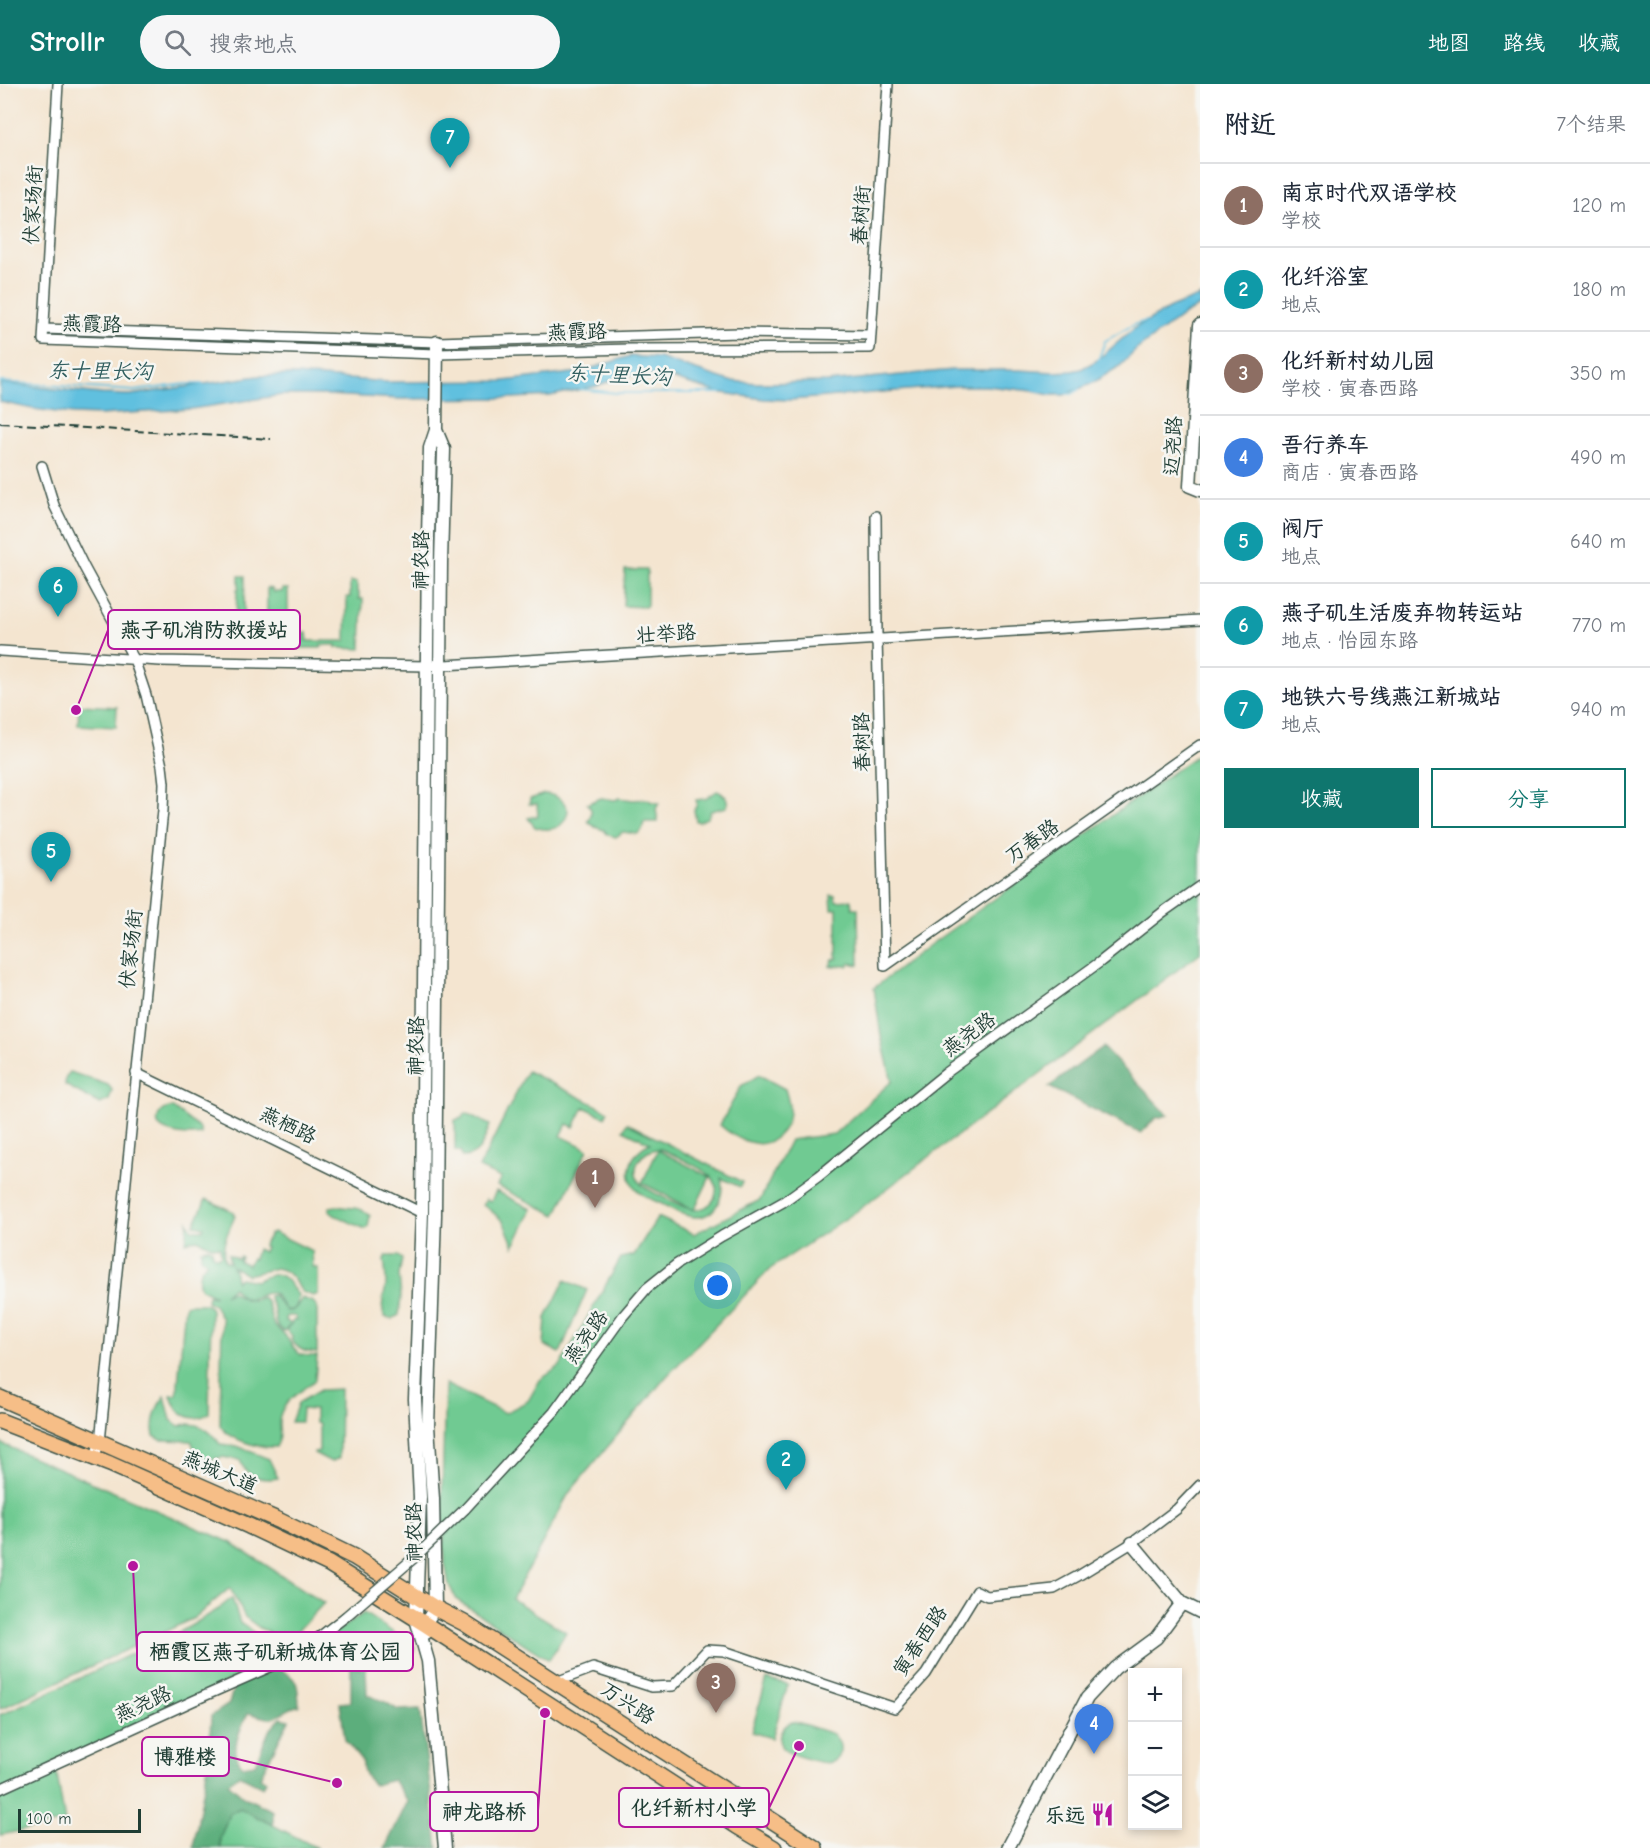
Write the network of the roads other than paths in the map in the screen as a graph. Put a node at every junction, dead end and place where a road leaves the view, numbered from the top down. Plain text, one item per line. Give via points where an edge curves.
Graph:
1 (58, 84) edge
2 (888, 84) edge
3 (1200, 327) edge
4 (44, 329) joint
5 (870, 335) junction
6 (437, 348) junction
7 (870, 348) joint
8 (42, 466) dead end
9 (1200, 490) edge
10 (876, 516) dead end
11 (1200, 620) edge
12 (877, 638) junction
13 (0, 651) edge
14 (134, 659) junction
15 (433, 666) junction
16 (1200, 745) edge
17 (1200, 886) edge
18 (885, 966) joint
19 (136, 1073) junction
20 (422, 1213) junction
21 (0, 1398) edge
22 (0, 1421) edge
23 (100, 1442) junction
24 (94, 1458) junction
25 (1200, 1485) edge
26 (1132, 1543) junction
27 (417, 1596) junction
28 (1182, 1603) junction
29 (435, 1608) junction
30 (1200, 1612) edge
31 (421, 1621) junction
32 (556, 1682) junction
33 (0, 1789) edge
34 (445, 1848) edge
35 (774, 1848) edge
36 (815, 1848) edge
37 (1008, 1848) edge

1 - 4 street, 伏家场街
2 - 5 street, 春树街
3 - 9 street, 迈尧路 via 1190,486
4 - 6 street, 燕霞路 via 43,340
5 - 6 street, 燕霞路 via 602,336
5 - 7 street, 春树街
6 - 7 street, 燕霞路
6 - 15 street, 神农路 via 436,430 430,448
8 - 14 street, 伏家场街 via 54,506
10 - 12 street, 春树路
11 - 12 street, 壮举路
12 - 15 street, 壮举路
12 - 18 street, 春树路
13 - 14 street, 壮举路
14 - 15 street, 壮举路
14 - 19 street, 伏家场街 via 146,694 164,783
15 - 20 street, 神农路
15 - 29 street, 神农路 via 435,1215 428,1426
16 - 18 street, 万春路
17 - 33 street, 燕尧路, bridge via 946,1073 783,1202 677,1264 647,1288 554,1412 465,1509 415,1557 295,1656
19 - 20 street, 燕栖路
19 - 23 street, 伏家场街
20 - 27 street, 神农路 via 415,1399 420,1497
21 - 23 main road, 燕城大道
22 - 24 main road, 燕城大道
23 - 24 street, 伏家场街
23 - 27 main road, 燕城大道 via 333,1546
24 - 31 main road, 燕城大道 via 329,1564
25 - 26 street, 寅春西路 via 1177,1509
26 - 28 street
26 - 32 street, 寅春西路 via 1054,1589 987,1596 977,1591 926,1674 895,1708 724,1651 707,1650 673,1686 652,1687 593,1668
27 - 29 main road, 万兴路
27 - 31 street, 神农路
28 - 30 street
28 - 37 street via 1156,1638 1115,1668 1087,1698
29 - 31 street
29 - 32 main road, 万兴路
31 - 34 street, 神农路
31 - 35 main road
32 - 36 main road, 万兴路

